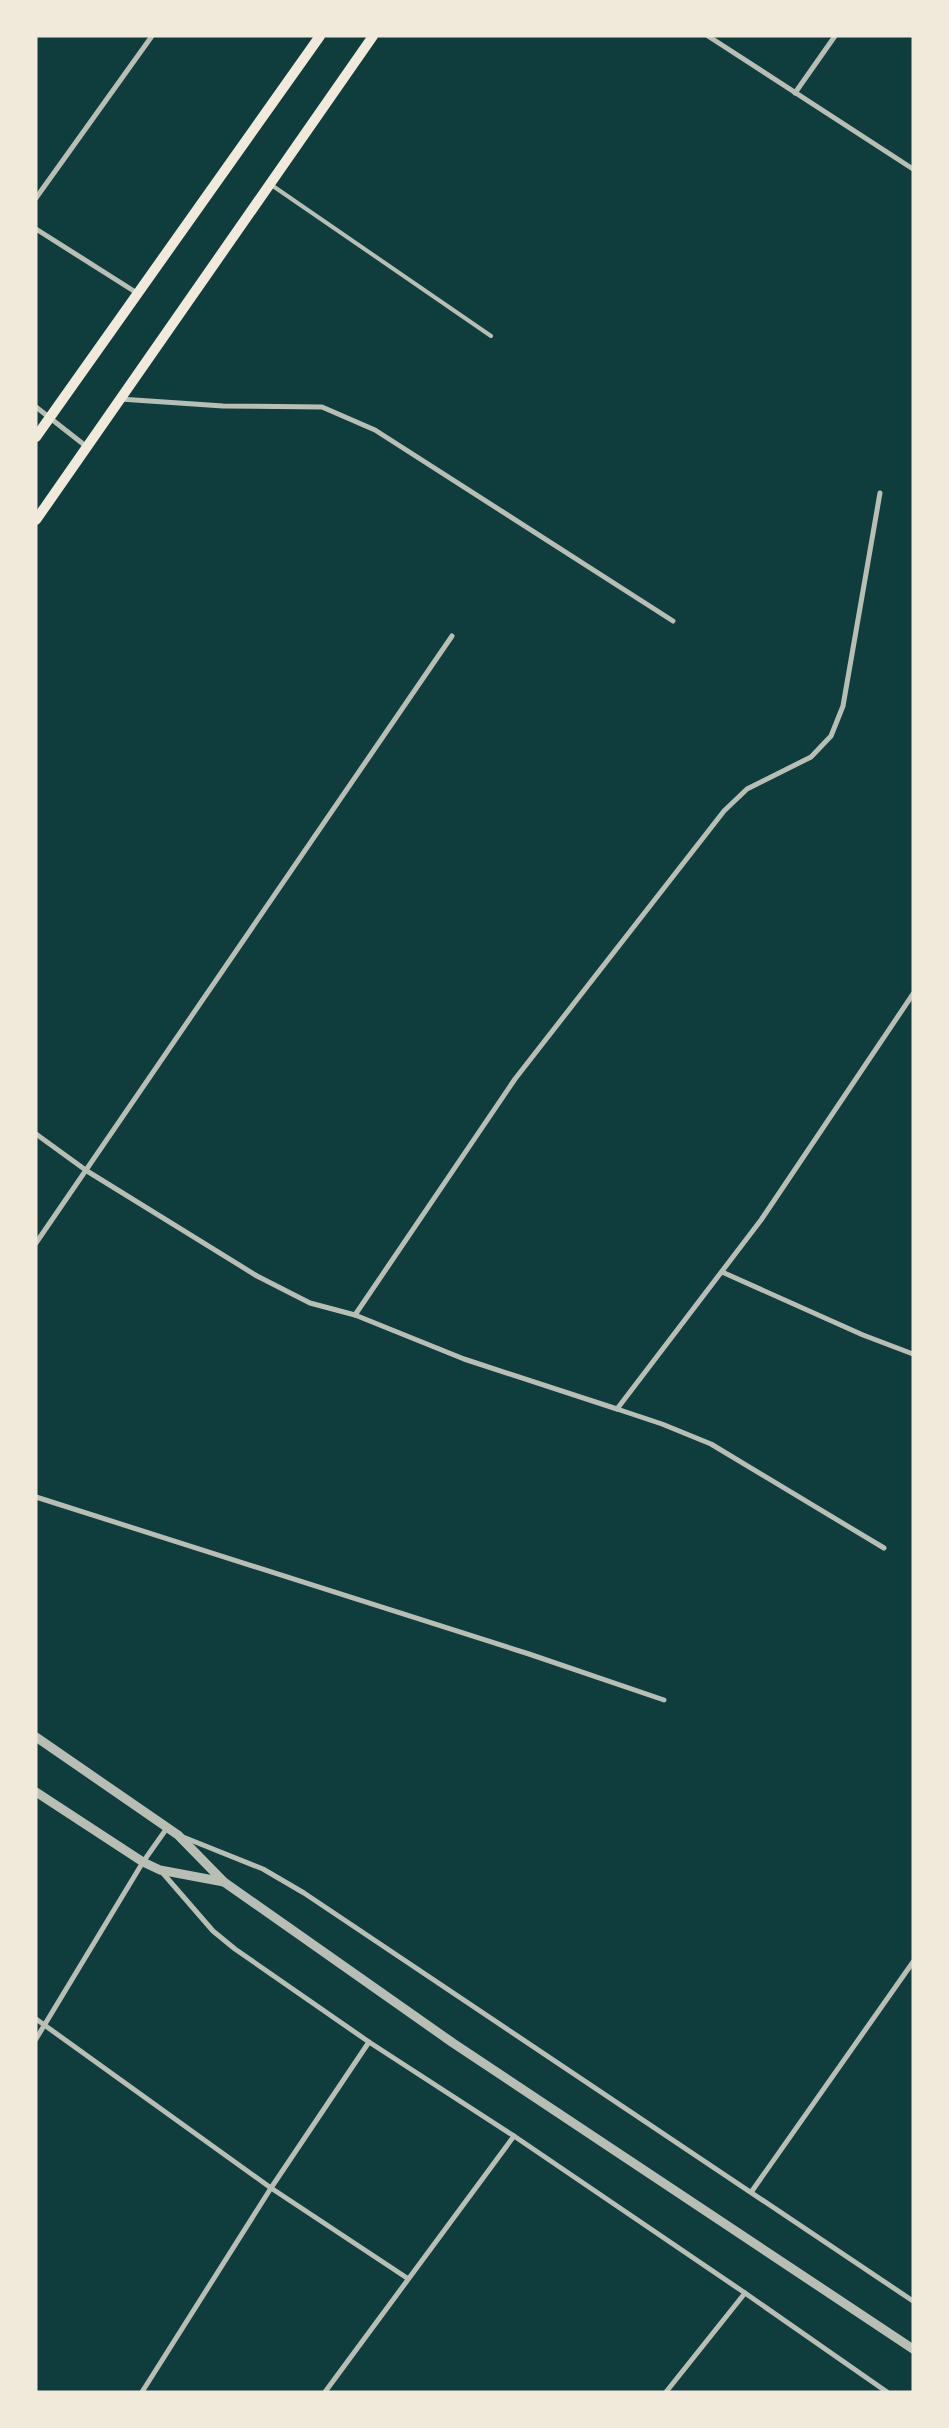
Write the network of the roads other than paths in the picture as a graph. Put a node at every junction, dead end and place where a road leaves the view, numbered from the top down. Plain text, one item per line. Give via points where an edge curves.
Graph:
1 (152, 36) edge
2 (320, 36) edge
3 (373, 36) edge
4 (708, 36) edge
5 (835, 36) edge
6 (795, 93) junction
7 (913, 169) edge
8 (270, 184) junction
9 (36, 198) edge
10 (36, 229) edge
11 (137, 293) junction
12 (491, 336) dead end
13 (120, 399) junction
14 (36, 407) edge
15 (50, 417) junction
16 (36, 437) edge
17 (87, 447) junction
18 (880, 493) dead end
19 (36, 520) edge
20 (673, 621) dead end
21 (452, 636) dead end
22 (913, 994) edge
23 (36, 1134) edge
24 (87, 1171) junction
25 (36, 1243) edge
26 (722, 1272) junction
27 (355, 1315) junction
28 (913, 1354) edge
29 (618, 1409) junction
30 (36, 1497) edge
31 (884, 1548) dead end
32 (664, 1700) dead end
33 (36, 1737) edge
34 (36, 1792) edge
35 (167, 1828) junction
36 (178, 1835) junction
37 (143, 1862) junction
38 (160, 1870) junction
39 (224, 1882) junction
40 (913, 1962) edge
41 (36, 2019) edge
42 (46, 2026) junction
43 (36, 2038) edge
44 (369, 2042) junction
45 (514, 2136) junction
46 (270, 2188) junction
47 (752, 2191) junction
48 (407, 2278) junction
49 (745, 2293) junction
50 (913, 2301) edge
51 (913, 2349) edge
52 (142, 2392) edge
53 (325, 2392) edge
54 (666, 2392) edge
55 (887, 2392) edge

1 - 9 street
2 - 11 main road
3 - 8 main road
4 - 6 street
5 - 6 street
6 - 7 street
8 - 12 lane
8 - 13 main road
10 - 11 street
11 - 15 main road
13 - 17 main road
13 - 20 street via 223,406 322,407 376,430
14 - 15 street
15 - 16 main road
15 - 17 street
17 - 19 main road
18 - 27 street via 843,706 831,736 811,757 747,790 724,811 515,1079
21 - 24 street
22 - 26 street via 761,1220
23 - 24 street
24 - 25 street
24 - 27 street via 257,1276 310,1303
26 - 28 street
26 - 29 street
27 - 29 street via 464,1359
29 - 31 street via 711,1444
30 - 32 street
33 - 35 street
34 - 37 street
35 - 36 street
35 - 37 street
36 - 39 street
36 - 47 street via 249,1862 304,1892
37 - 38 street
37 - 42 street
38 - 39 street
38 - 44 street via 213,1931 234,1949
39 - 51 street via 454,2043
40 - 47 street
41 - 42 street
42 - 43 street
42 - 46 street
44 - 45 street
44 - 46 street
45 - 48 street
45 - 49 street
46 - 48 street
46 - 52 street
47 - 50 street
48 - 53 street
49 - 54 street
49 - 55 street

